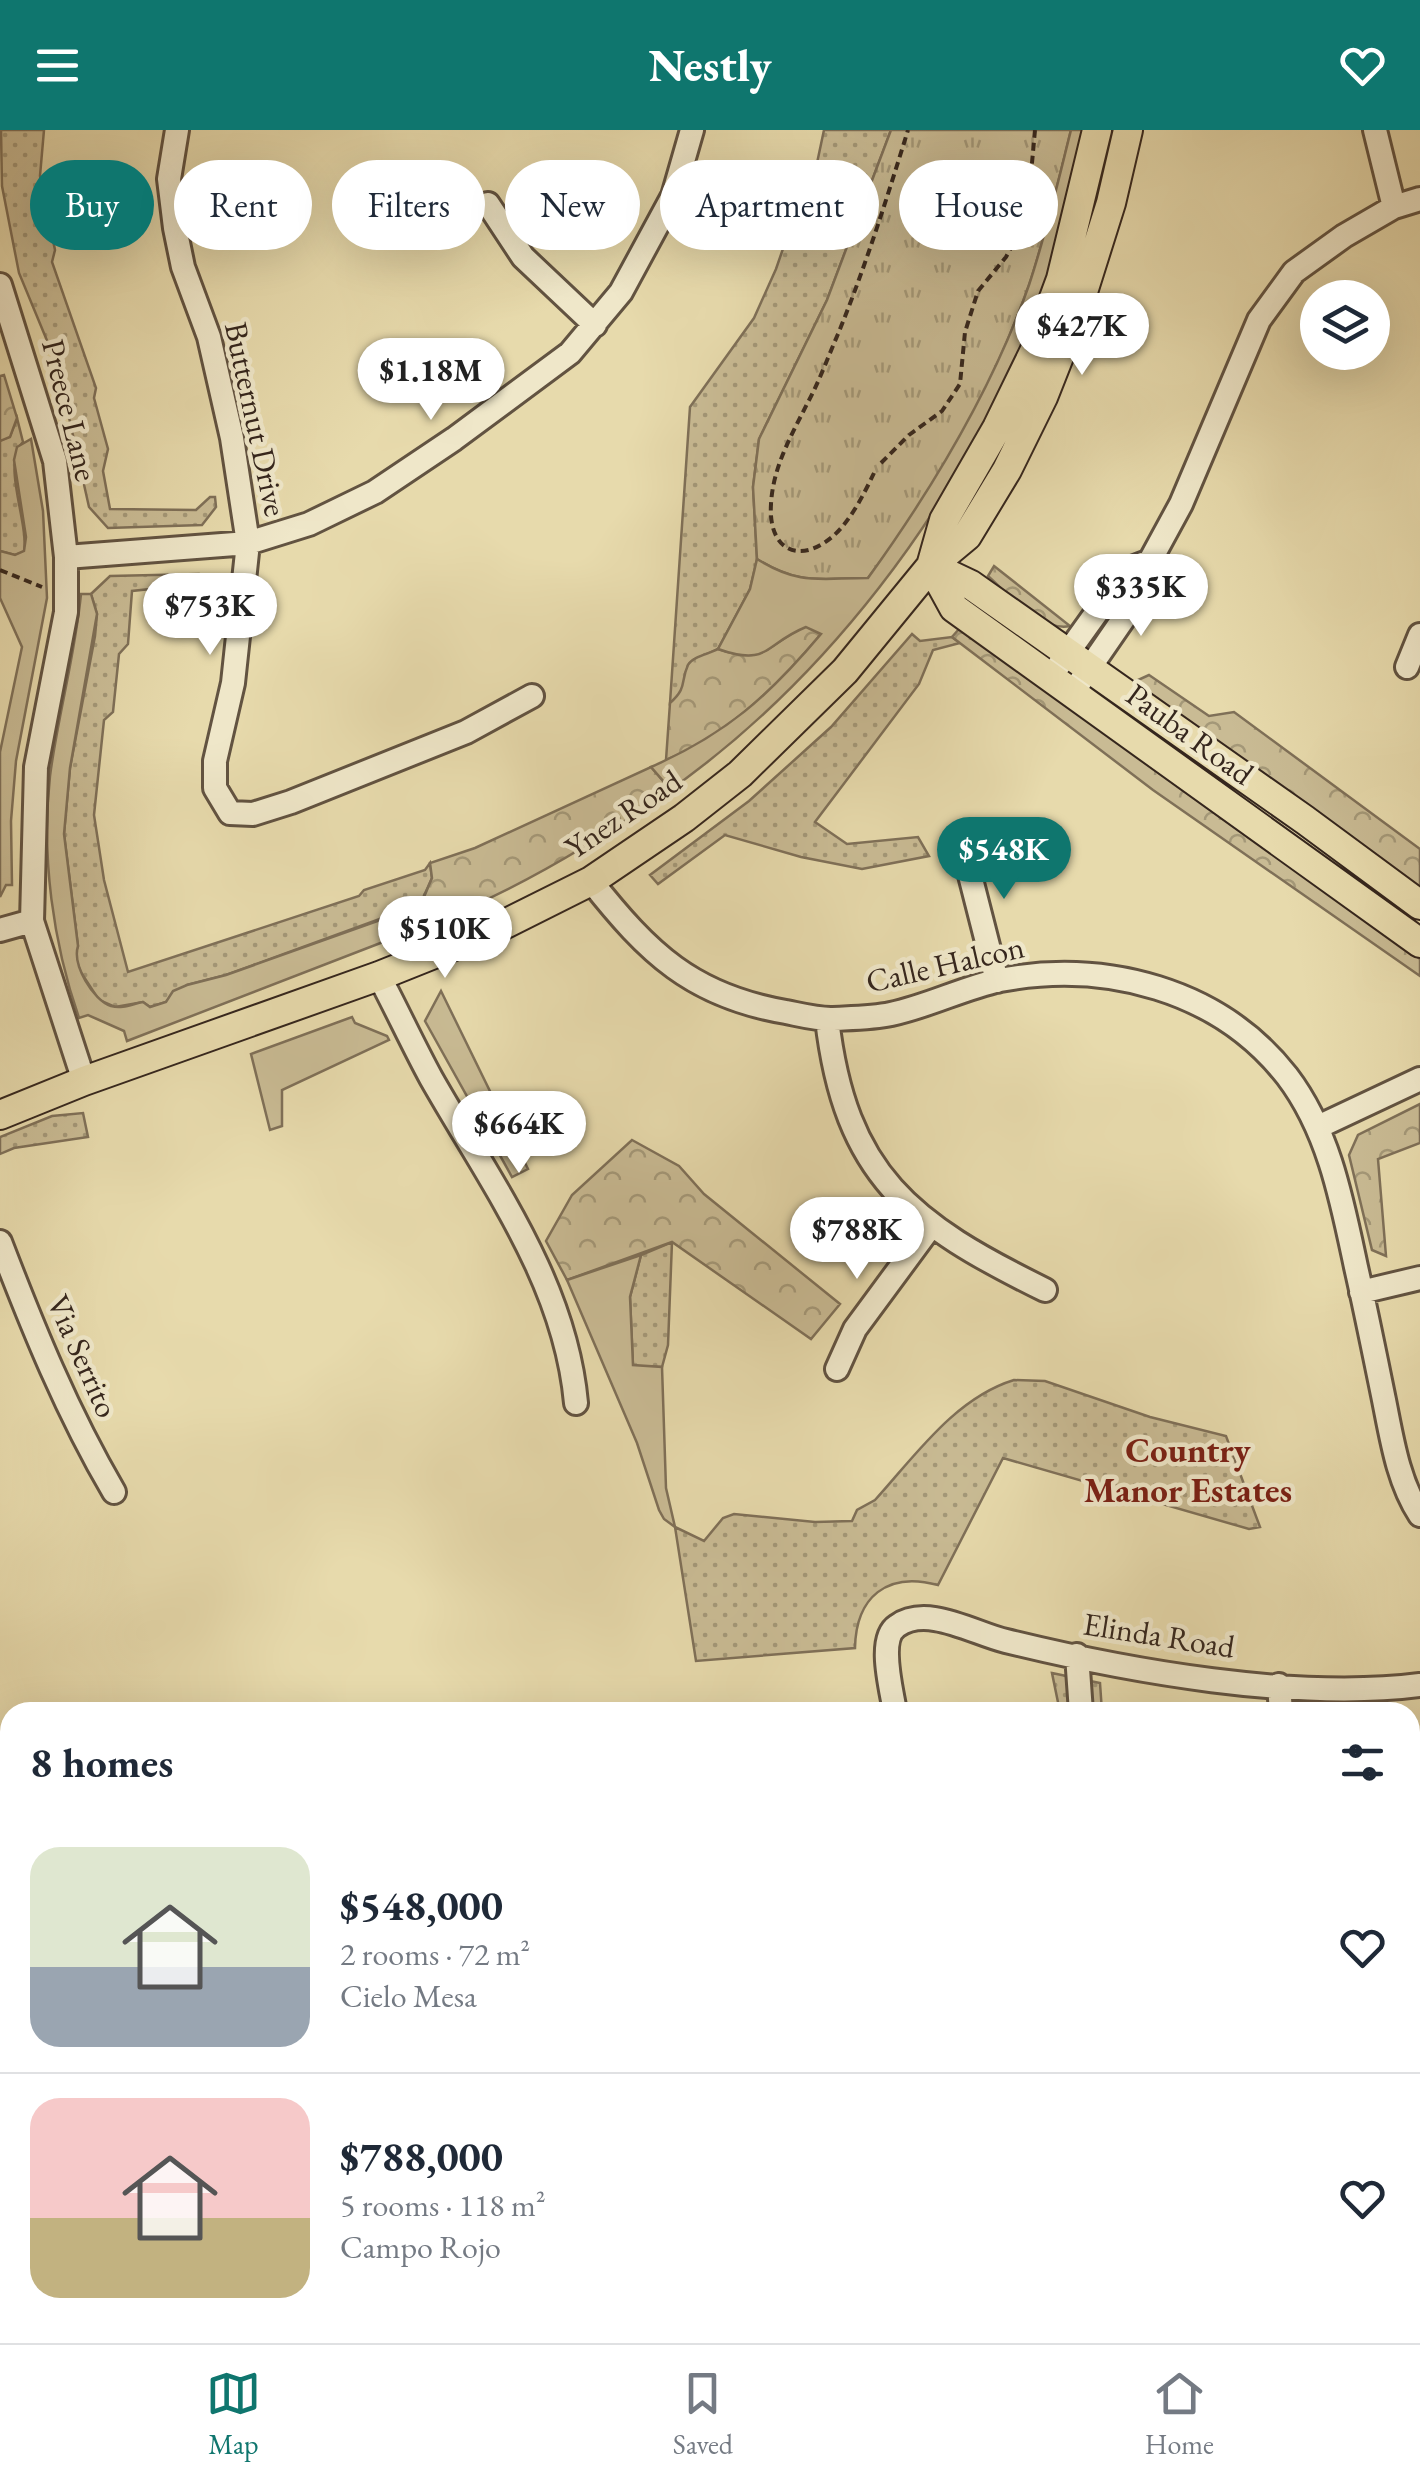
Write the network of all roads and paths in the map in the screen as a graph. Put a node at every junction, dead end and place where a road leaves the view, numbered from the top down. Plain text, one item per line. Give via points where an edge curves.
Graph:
1 (177, 130) edge
2 (692, 130) edge
3 (908, 130) edge
4 (1035, 130) edge
5 (1097, 130) edge
6 (1128, 130) edge
7 (1375, 130) edge
8 (1420, 199) edge
9 (488, 204) dead end
10 (1394, 207) junction
11 (0, 285) edge
12 (595, 325) junction
13 (881, 463) dead end
14 (874, 473) dead end
15 (248, 544) junction
16 (66, 557) junction
17 (930, 566) junction
18 (0, 570) edge
19 (42, 587) dead end
20 (1420, 635) edge
21 (1080, 660) junction
22 (1407, 666) dead end
23 (1062, 685) junction
24 (532, 696) dead end
25 (960, 836) dead end
26 (590, 882) junction
27 (1420, 905) edge
28 (32, 922) junction
29 (0, 930) edge
30 (1420, 942) edge
31 (379, 976) junction
32 (998, 981) junction
33 (828, 1019) junction
34 (1420, 1079) edge
35 (84, 1081) junction
36 (0, 1115) edge
37 (1318, 1128) junction
38 (931, 1226) junction
39 (0, 1242) edge
40 (1420, 1278) edge
41 (1045, 1290) dead end
42 (1362, 1292) junction
43 (837, 1369) dead end
44 (576, 1404) dead end
45 (114, 1492) dead end
46 (1420, 1515) edge
47 (1077, 1656) junction
48 (1420, 1685) edge
49 (1279, 1686) junction
50 (893, 1702) edge
51 (1081, 1702) edge
52 (1280, 1702) edge

1 - 15 street, Butternut Drive via 170,179 175,228 213,354
2 - 12 street via 657,229
3 - 14 path via 838,334 778,469 771,520 780,545 802,550 831,538
4 - 13 path via 1027,218 978,291 960,384 942,411
5 - 17 main road, Ynez Road via 1059,287 997,428 944,520
6 - 17 main road, Ynez Road via 1077,312 1043,397 966,536
7 - 10 street
8 - 10 street
9 - 12 street via 523,257
10 - 21 street via 1294,272 1259,320 1150,561 1146,586
11 - 16 street, Preece Lane via 55,461
12 - 15 street via 546,372 375,492
15 - 16 street
15 - 24 street, Butternut Drive via 233,683 216,761 215,788 230,813 253,814 291,802 466,732
16 - 28 street, Preece Lane via 66,612 36,767
17 - 21 main road, Pauba Road via 971,585
17 - 23 main road, Pauba Road via 954,608
17 - 26 main road, Ynez Road via 845,671 740,774
18 - 19 path
20 - 22 street
21 - 23 street
21 - 27 main road, Pauba Road
23 - 30 main road, Pauba Road
25 - 32 street
26 - 31 main road, Ynez Road
26 - 33 street, Calle Halcon via 658,957 711,991
28 - 29 street
28 - 35 street, Preece Lane
31 - 35 main road, Ynez Road
31 - 44 street via 550,1291
32 - 33 street, Calle Halcon via 891,1014
32 - 37 street, Calle Halcon via 1092,976 1155,984 1202,1004 1245,1034 1286,1076
33 - 38 street via 842,1098 858,1136 884,1180
34 - 37 street
35 - 36 main road, Ynez Road
37 - 42 street, Calle Halcon
38 - 41 street
38 - 43 street via 855,1329
39 - 45 street, Via Serrito via 37,1340
40 - 42 street
42 - 46 street, Calle Halcon via 1394,1455
47 - 49 street, Elinda Road
47 - 50 street, Elinda Road via 910,1619 887,1640
47 - 51 street
48 - 49 street, Elinda Road via 1371,1691
49 - 52 street

